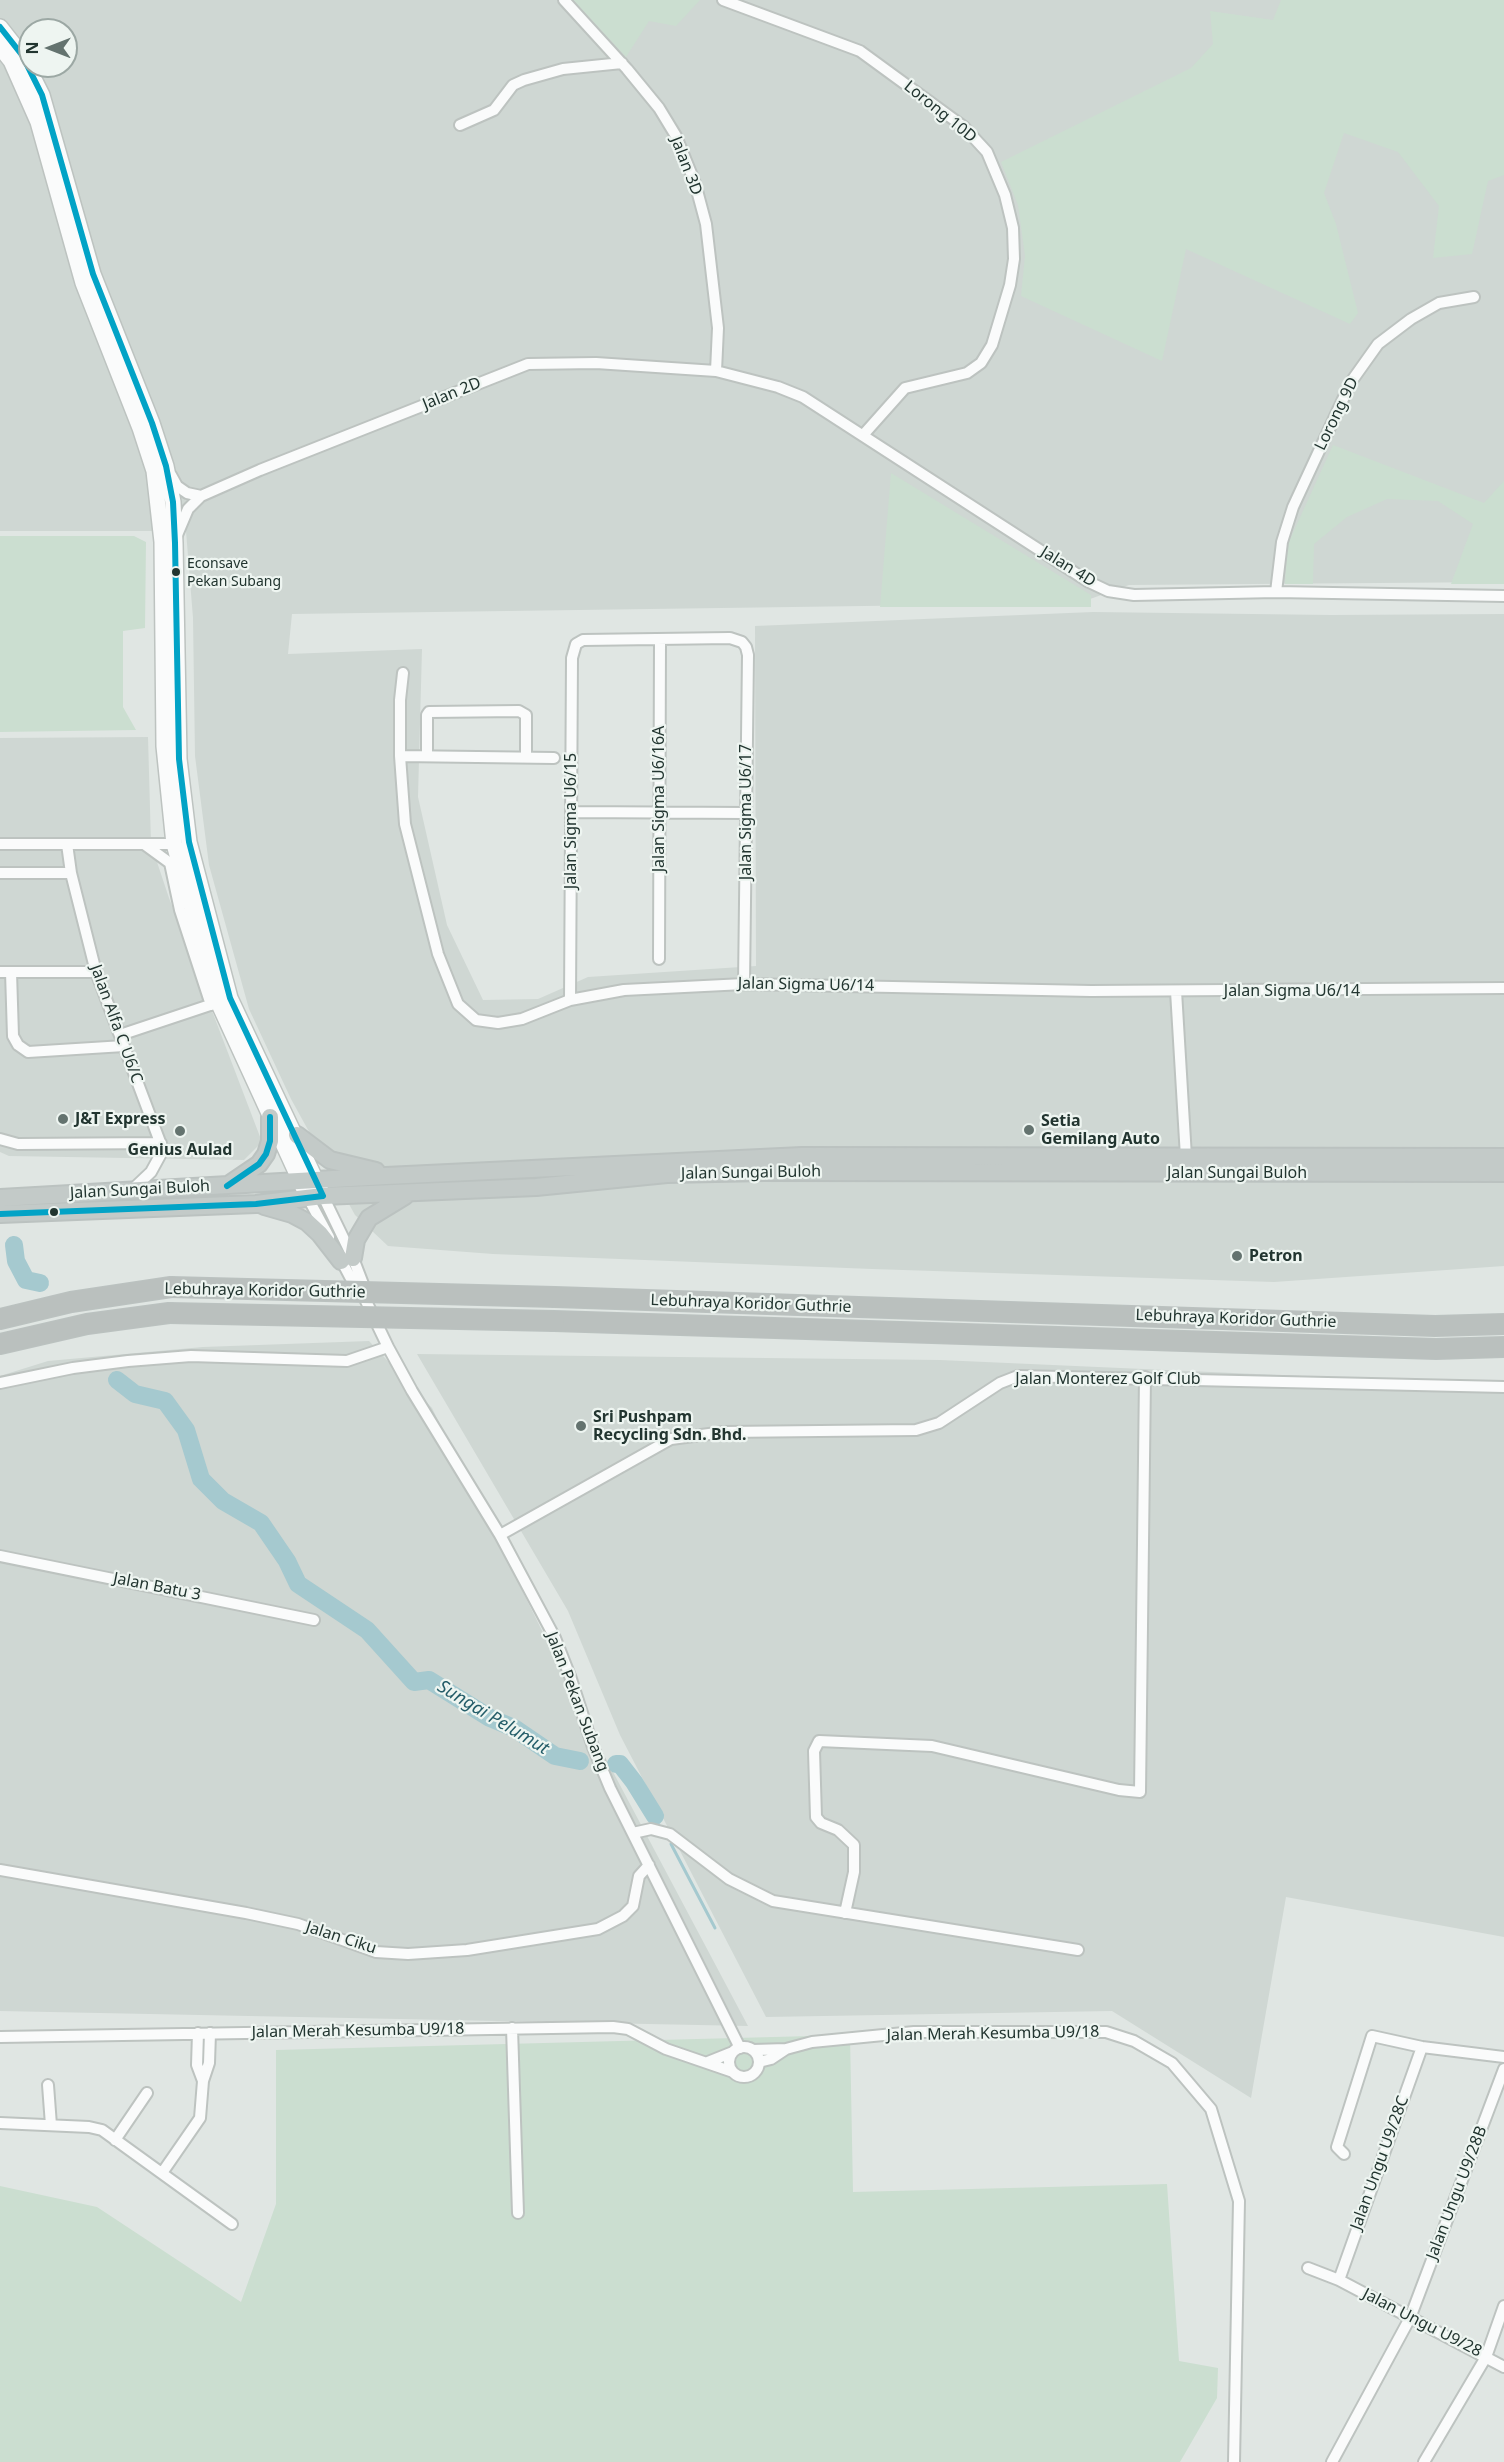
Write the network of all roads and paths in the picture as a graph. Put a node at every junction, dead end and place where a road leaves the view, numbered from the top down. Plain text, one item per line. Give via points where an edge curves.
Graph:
1 (564, 0) edge
2 (723, 0) edge
3 (0, 27) edge
4 (0, 47) edge
5 (622, 63) junction
6 (460, 125) dead end
7 (1474, 297) dead end
8 (716, 370) junction
9 (864, 434) junction
10 (166, 466) junction
11 (201, 496) junction
12 (175, 543) junction
13 (1276, 592) junction
14 (1504, 596) edge
15 (660, 639) junction
16 (403, 673) dead end
17 (400, 756) junction
18 (428, 756) junction
19 (526, 757) junction
20 (554, 758) dead end
21 (571, 812) junction
22 (659, 812) junction
23 (746, 813) junction
24 (0, 844) edge
25 (67, 844) junction
26 (144, 844) junction
27 (174, 844) junction
28 (0, 873) edge
29 (71, 873) junction
30 (659, 959) dead end
31 (6, 972) edge
32 (96, 972) junction
33 (744, 984) junction
34 (1504, 988) edge
35 (1176, 991) junction
36 (570, 1000) junction
37 (214, 1004) junction
38 (122, 1041) junction
39 (270, 1117) junction
40 (297, 1135) junction
41 (0, 1139) edge
42 (161, 1143) junction
43 (1186, 1157) junction
44 (1504, 1157) edge
45 (1504, 1173) edge
46 (386, 1176) junction
47 (308, 1181) junction
48 (227, 1186) junction
49 (132, 1190) junction
50 (411, 1193) junction
51 (316, 1197) junction
52 (0, 1198) edge
53 (255, 1204) junction
54 (0, 1214) edge
55 (347, 1259) junction
56 (0, 1319) edge
57 (1504, 1324) edge
58 (0, 1344) edge
59 (388, 1347) junction
60 (1504, 1347) edge
61 (1145, 1377) junction
62 (0, 1383) edge
63 (1504, 1387) edge
64 (500, 1535) junction
65 (0, 1556) edge
66 (314, 1620) dead end
67 (633, 1833) junction
68 (649, 1865) junction
69 (0, 1870) edge
70 (846, 1913) junction
71 (1078, 1950) dead end
72 (512, 2028) junction
73 (198, 2033) junction
74 (210, 2033) junction
75 (0, 2037) edge
76 (1422, 2047) junction
77 (786, 2049) junction
78 (736, 2050) junction
79 (753, 2050) junction
80 (1504, 2057) edge
81 (708, 2062) junction
82 (759, 2062) junction
83 (1504, 2069) edge
84 (733, 2072) junction
85 (203, 2081) junction
86 (48, 2085) dead end
87 (147, 2093) dead end
88 (0, 2123) edge
89 (51, 2125) junction
90 (115, 2140) junction
91 (1344, 2154) dead end
92 (162, 2173) junction
93 (518, 2213) dead end
94 (232, 2224) dead end
95 (1308, 2268) dead end
96 (1339, 2280) junction
97 (1504, 2306) edge
98 (1410, 2318) junction
99 (1486, 2357) junction
100 (1504, 2367) edge
101 (1234, 2462) edge
102 (1332, 2462) edge
103 (1424, 2462) edge

1 - 5 street, Jalan 3D
2 - 9 street, Lorong 10D via 860,51 964,127 987,152 1005,195 1013,228 1014,259 992,345 981,363 967,373 905,388
3 - 10 main road via 22,55 42,95 93,274
4 - 27 main road via 11,61 38,122 82,284 154,471 162,542 164,746
5 - 6 street via 563,69 524,80 513,85 494,110
5 - 8 street, Jalan 3D via 659,108 676,136 695,183 706,224 717,316
7 - 13 street, Lorong 9D via 1439,303 1411,319 1378,344 1351,382 1293,507 1282,542
8 - 9 street, Jalan 4D via 803,397
8 - 11 street, Jalan 2D via 596,363 528,364
9 - 13 street, Jalan 4D via 1108,591 1134,595
10 - 11 street via 177,486
10 - 12 main road
11 - 12 street via 188,509
12 - 40 main road via 179,759 189,842 230,998
13 - 14 street, Jalan 4D
15 - 21 street, Jalan Sigma U6/15 via 583,640 576,644 572,658
15 - 22 street, Jalan Sigma U6/16A
15 - 23 street, Jalan Sigma U6/17 via 730,638 742,642 748,655
16 - 17 street, Jalan Sigma U6/14
17 - 18 street
17 - 36 street, Jalan Sigma U6/14 via 405,824 438,954 458,1004 476,1020 498,1023 522,1019
18 - 19 street
18 - 19 street via 429,711 519,711 526,716
19 - 20 street
21 - 22 street
21 - 36 street, Jalan Sigma U6/15
22 - 23 street
22 - 30 street, Jalan Sigma U6/16A
23 - 33 street, Jalan Sigma U6/17
24 - 25 street
25 - 26 street
25 - 29 street, Jalan Alfa C U6/C
26 - 27 street
26 - 37 street via 170,863 180,910
27 - 37 main road
28 - 29 street
29 - 32 street, Jalan Alfa C U6/C
31 - 32 street
31 - 38 street via 13,1036 28,1052
32 - 38 street, Jalan Alfa C U6/C
33 - 35 street, Jalan Sigma U6/14
33 - 36 street, Jalan Sigma U6/14 via 624,990
34 - 35 street, Jalan Sigma U6/14
35 - 43 street
37 - 38 street
37 - 39 main road
38 - 42 street, Jalan Alfa C U6/C
39 - 47 main road
39 - 48 highway via 266,1154 259,1164
40 - 46 highway via 330,1160
40 - 47 main road
41 - 42 street via 18,1144
42 - 49 street via 160,1159
43 - 44 highway, Jalan Sungai Buloh
43 - 46 highway, Jalan Sungai Buloh via 801,1156
45 - 50 highway, Jalan Sungai Buloh via 764,1172 667,1174
46 - 47 highway, Jalan Sungai Buloh
47 - 48 highway, Jalan Sungai Buloh
47 - 51 main road
48 - 49 highway, Jalan Sungai Buloh
49 - 52 highway, Jalan Sungai Buloh
50 - 51 highway, Jalan Sungai Buloh
50 - 55 highway via 369,1218
51 - 53 highway, Jalan Sungai Buloh
51 - 55 street, Jalan Pekan Subang
53 - 54 highway, Jalan Sungai Buloh
53 - 55 highway via 307,1222
55 - 59 street, Jalan Pekan Subang via 353,1287 366,1301
56 - 57 highway, Lebuhraya Koridor Guthrie, bridge via 70,1302 171,1287 1435,1326
58 - 60 highway, Lebuhraya Koridor Guthrie, bridge via 87,1324 169,1313 1424,1349
59 - 62 street via 347,1361 191,1356 73,1368
59 - 64 street, Jalan Pekan Subang
61 - 63 street, Jalan Monterez Golf Club
61 - 64 street, Jalan Monterez Golf Club via 1018,1376 1000,1383 939,1423 916,1430 724,1432 671,1439
61 - 70 street via 1140,1792 932,1746 819,1742 814,1751 816,1817 854,1845 854,1872
64 - 67 street, Jalan Pekan Subang via 555,1638 593,1747
65 - 66 street, Jalan Batu 3
67 - 68 street, Jalan Pekan Subang
67 - 70 street via 651,1829 670,1834 729,1880 755,1894
68 - 69 street, Jalan Ciku via 639,1876 633,1906 598,1929 467,1950 408,1954 375,1952 298,1924 246,1913
68 - 78 street, Jalan Pekan Subang
70 - 71 street
72 - 74 street, Jalan Merah Kesumba U9/18
72 - 81 street, Jalan Merah Kesumba U9/18 via 620,2027 666,2049
72 - 93 street
73 - 74 street, Jalan Merah Kesumba U9/18
73 - 75 street, Jalan Merah Kesumba U9/18
73 - 85 street via 197,2065
74 - 85 street via 209,2063
76 - 80 street
76 - 91 street via 1372,2036 1337,2147
76 - 96 street, Jalan Ungu U9/28C
77 - 79 street
77 - 82 street
77 - 101 street, Jalan Merah Kesumba U9/18 via 812,2042 914,2032 1106,2032 1134,2041 1172,2063 1211,2109 1239,2201
78 - 79 street
78 - 81 street
78 - 84 street via 730,2065
79 - 82 street
81 - 84 street, Jalan Merah Kesumba U9/18
82 - 84 street via 752,2075
83 - 98 street, Jalan Ungu U9/28B
85 - 92 street via 200,2118
86 - 89 street
87 - 90 street
88 - 89 street
89 - 90 street via 94,2127
90 - 92 street
92 - 94 street
95 - 96 street, Jalan Ungu U9/28
96 - 98 street, Jalan Ungu U9/28
97 - 99 street
98 - 99 street, Jalan Ungu U9/28
98 - 102 street, Jalan Ungu U9/28B
99 - 100 street, Jalan Ungu U9/28
99 - 103 street

